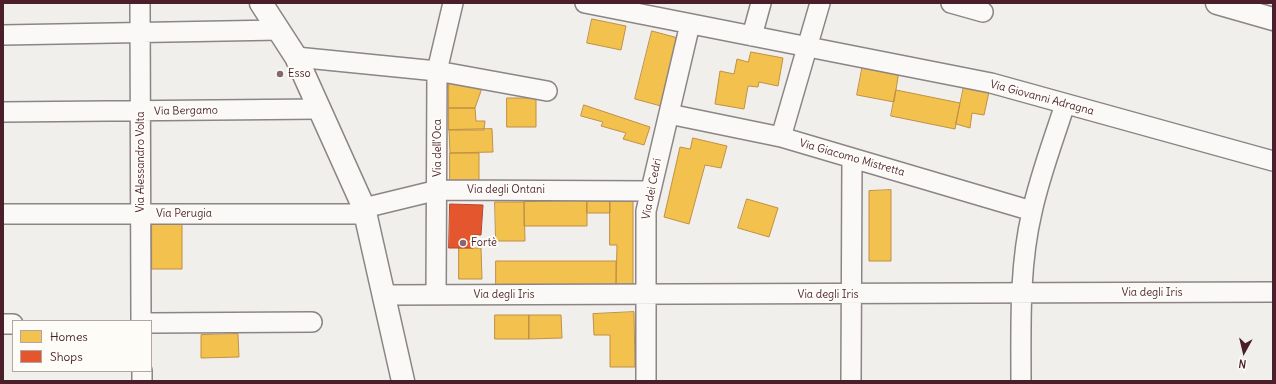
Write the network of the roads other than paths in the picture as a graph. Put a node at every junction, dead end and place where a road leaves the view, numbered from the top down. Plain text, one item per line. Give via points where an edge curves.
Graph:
1 (140, 3) edge
2 (452, 3) edge
3 (585, 3) edge
4 (761, 3) edge
5 (820, 3) edge
6 (950, 3) edge
7 (1217, 3) edge
8 (266, 5) edge
9 (983, 12) dead end
10 (1273, 20) edge
11 (690, 24) junction
12 (279, 30) junction
13 (140, 33) junction
14 (3, 35) edge
15 (752, 36) junction
16 (807, 47) junction
17 (296, 57) junction
18 (437, 71) junction
19 (547, 91) dead end
20 (1065, 104) junction
21 (320, 109) junction
22 (140, 111) junction
23 (3, 112) edge
24 (669, 114) junction
25 (781, 137) junction
26 (852, 158) junction
27 (1273, 161) edge
28 (438, 190) junction
29 (650, 191) junction
30 (365, 211) junction
31 (1032, 211) junction
32 (3, 214) edge
33 (141, 214) junction
34 (1273, 292) edge
35 (1021, 293) junction
36 (383, 295) junction
37 (436, 295) junction
38 (645, 295) junction
39 (852, 295) junction
40 (141, 320) edge
41 (312, 322) dead end
42 (152, 323) edge
43 (403, 381) edge
44 (646, 381) edge
45 (851, 381) edge
46 (1022, 381) edge

1 - 13 street, Via Alessandro Volta
2 - 18 street, Via dell'Oca
3 - 11 street, Via Giovanni Adragna
4 - 15 street
5 - 16 street
6 - 9 street
7 - 10 main road
8 - 12 main road
11 - 15 street, Via Giovanni Adragna
11 - 24 street, Via dei Cedri
12 - 13 street
12 - 17 main road
13 - 14 street
13 - 22 street, Via Alessandro Volta
15 - 16 street, Via Giovanni Adragna
16 - 20 street, Via Giovanni Adragna via 992,83
16 - 25 street
17 - 18 street
17 - 21 main road
18 - 19 street
18 - 28 street, Via dell'Oca
20 - 27 street, Via Giovanni Adragna
20 - 31 street
21 - 22 street, Via Bergamo
21 - 30 main road
22 - 23 street, Via Bergamo
22 - 33 street, Via Alessandro Volta
24 - 25 street, Via Giacomo Mistretta
24 - 29 street, Via dei Cedri
25 - 26 street, Via Giacomo Mistretta
26 - 31 street, Via Giacomo Mistretta
26 - 39 street
28 - 29 street, Via degli Ontani
28 - 30 street, Via degli Ontani
28 - 37 street, Via dell'Oca
29 - 38 street, Via dei Cedri via 646,211
30 - 33 street, Via Perugia
30 - 36 main road
31 - 35 street
32 - 33 street, Via Perugia
33 - 40 street, Via Alessandro Volta
34 - 35 street, Via degli Iris
35 - 39 street, Via degli Iris
35 - 46 street
36 - 37 street, Via degli Iris
36 - 43 main road
37 - 38 street, Via degli Iris
38 - 39 street, Via degli Iris
38 - 44 street, Via dei Cedri
39 - 45 street
41 - 42 street

